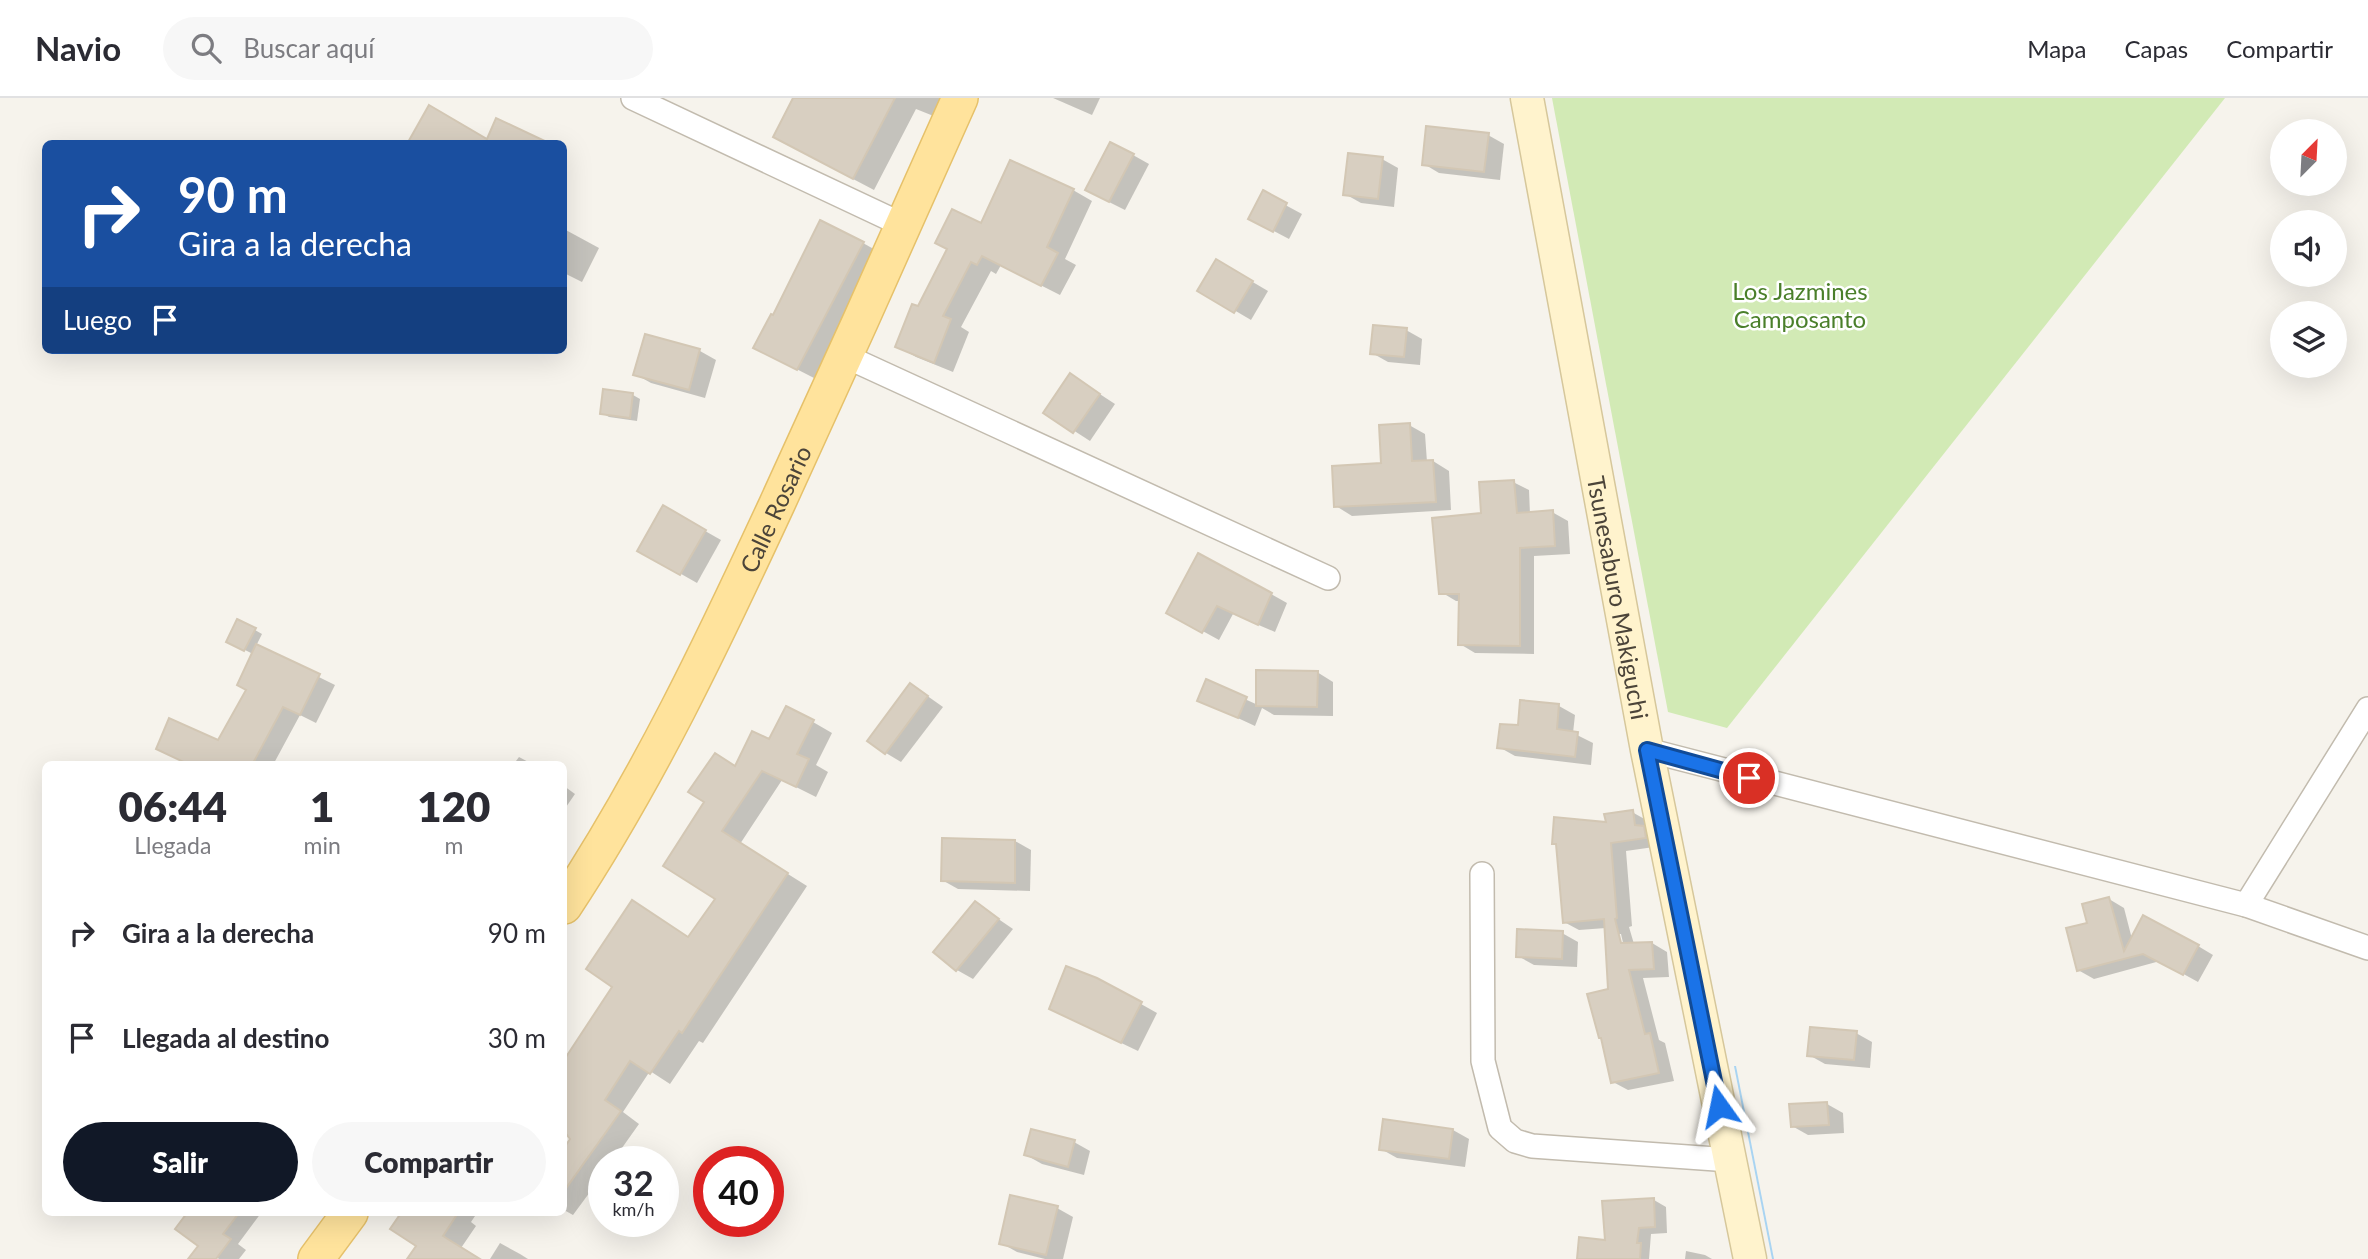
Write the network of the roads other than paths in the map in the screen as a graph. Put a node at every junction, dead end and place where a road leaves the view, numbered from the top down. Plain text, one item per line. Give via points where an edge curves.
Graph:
1 (633, 98) edge
2 (960, 98) edge
3 (1527, 98) edge
4 (903, 225) junction
5 (845, 356) junction
6 (1328, 578) dead end
7 (2368, 709) edge
8 (1647, 750) junction
9 (1482, 874) dead end
10 (567, 901) edge
11 (2246, 905) junction
12 (2368, 948) edge
13 (1730, 1160) junction
14 (348, 1216) edge
15 (316, 1259) edge
16 (1750, 1259) edge

1 - 4 street
2 - 4 main road, Calle Rosario
3 - 8 street, Tsunesaburo Makiguchi
4 - 5 main road, Calle Rosario
5 - 6 street
5 - 10 main road, Calle Rosario via 673,719
7 - 11 street
8 - 11 street
8 - 13 street, Tsunesaburo Makiguchi
9 - 13 street via 1483,1061 1500,1128 1515,1141 1532,1146
11 - 12 street
13 - 16 street, Tsunesaburo Makiguchi
14 - 15 main road

